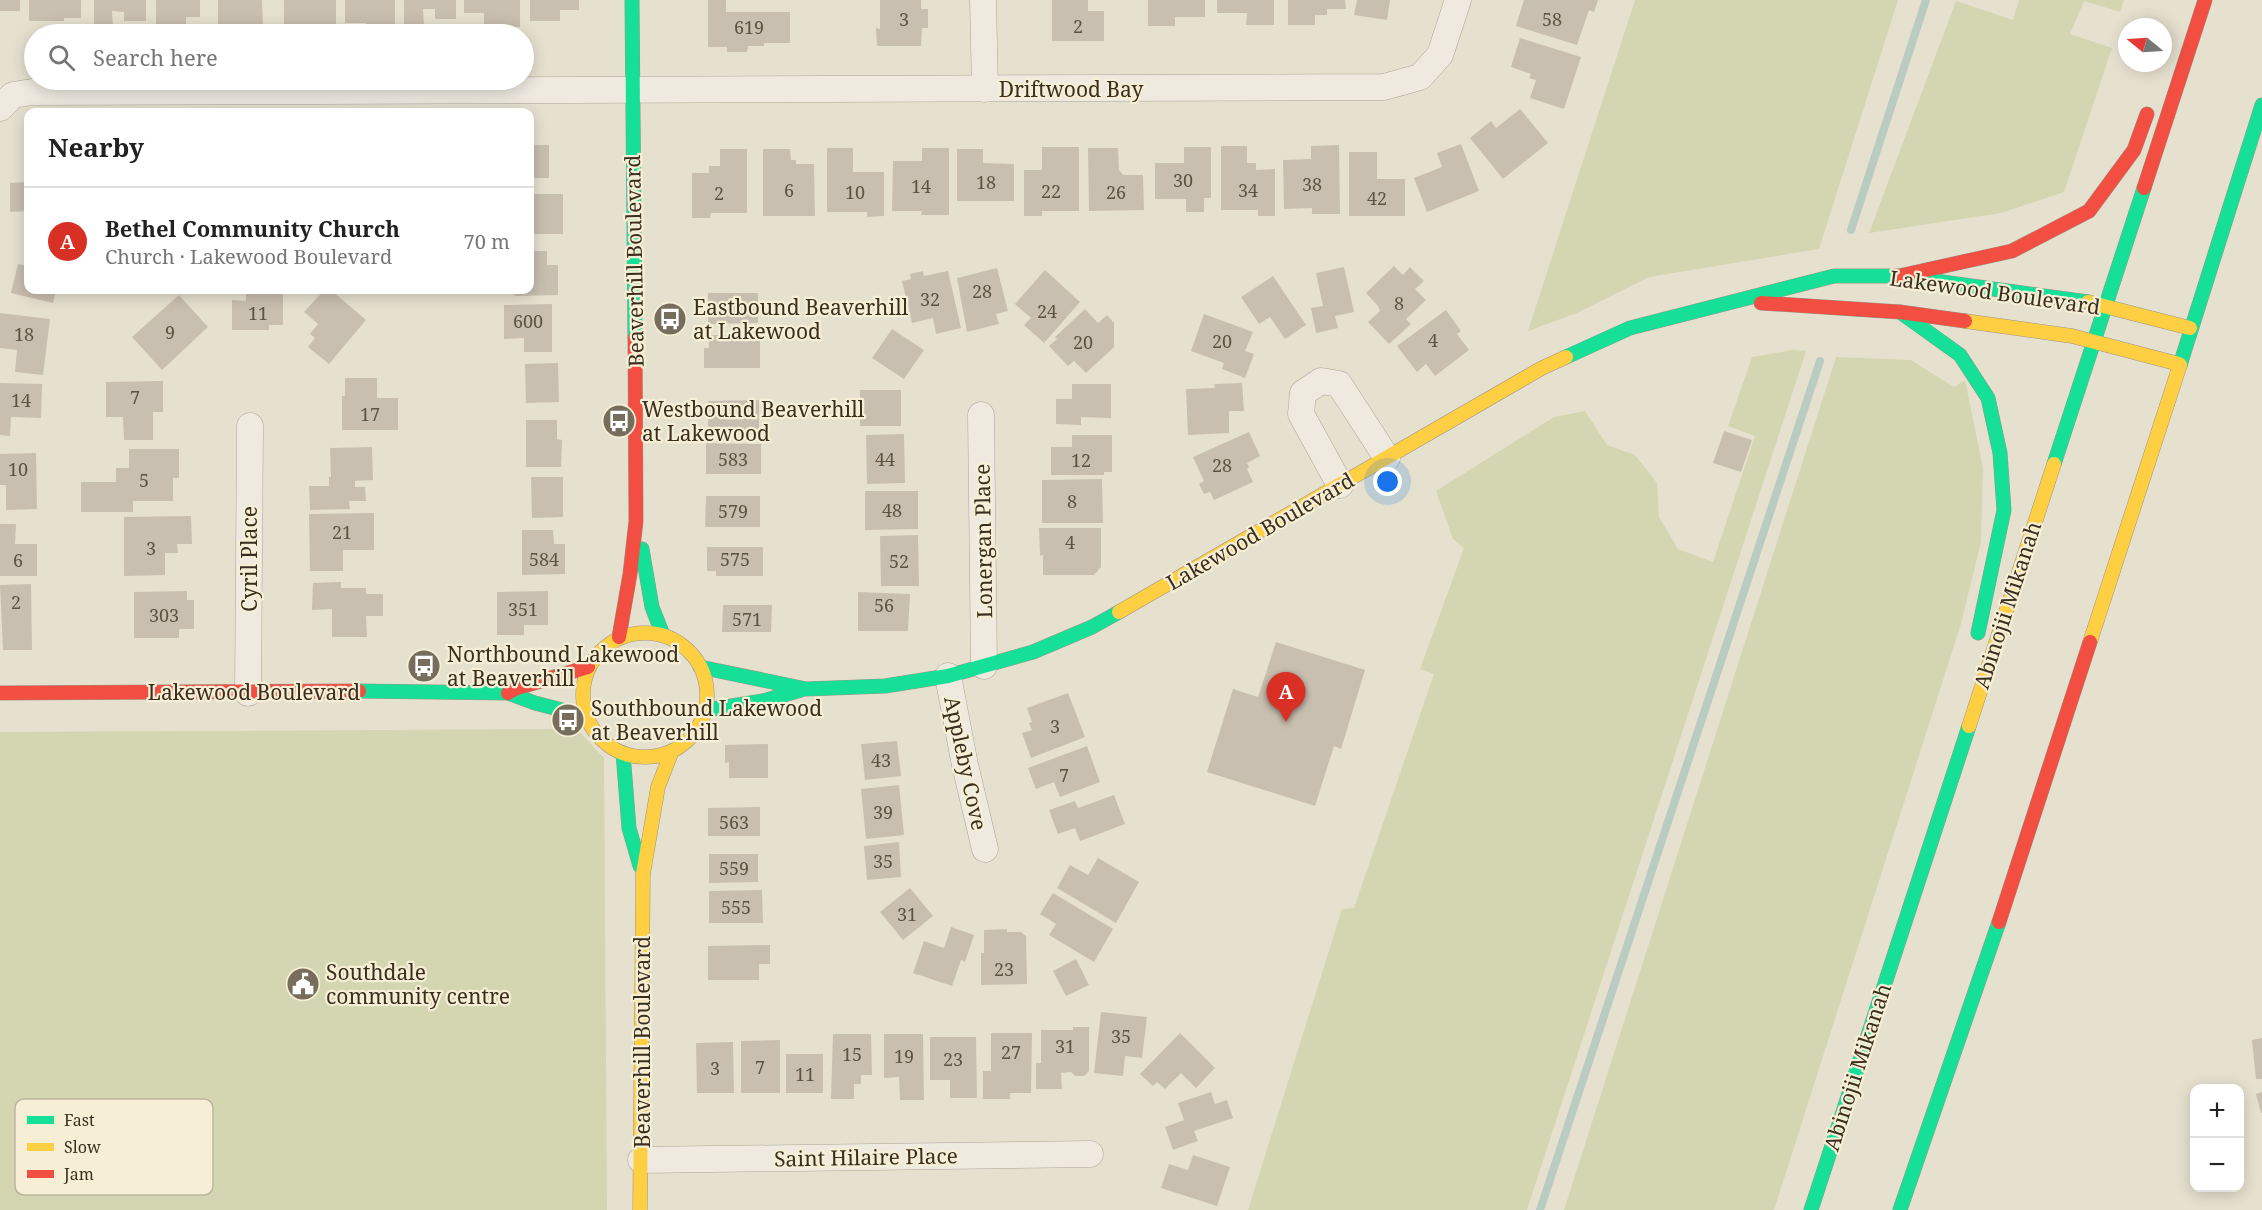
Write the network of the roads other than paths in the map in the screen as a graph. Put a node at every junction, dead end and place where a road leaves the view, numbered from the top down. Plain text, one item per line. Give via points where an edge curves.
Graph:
1 (632, 0) edge
2 (983, 0) edge
3 (1458, 0) edge
4 (2205, 0) edge
5 (2196, 26) junction
6 (2162, 85) dead end
7 (985, 89) junction
8 (632, 90) junction
9 (2150, 105) dead end
10 (2262, 105) edge
11 (0, 108) edge
12 (1899, 276) junction
13 (1729, 301) junction
14 (2104, 307) junction
15 (1900, 312) junction
16 (2190, 328) junction
17 (2093, 341) junction
18 (2179, 364) junction
19 (981, 415) dead end
20 (250, 426) dead end
21 (1387, 458) junction
22 (1340, 485) junction
23 (636, 521) junction
24 (663, 635) junction
25 (619, 637) junction
26 (1975, 648) dead end
27 (984, 666) junction
28 (588, 667) junction
29 (700, 667) junction
30 (948, 676) junction
31 (1968, 682) dead end
32 (806, 689) junction
33 (0, 693) edge
34 (248, 693) junction
35 (508, 693) junction
36 (706, 710) junction
37 (585, 716) junction
38 (672, 751) junction
39 (623, 753) junction
40 (1944, 797) junction
41 (985, 849) dead end
42 (643, 874) junction
43 (1090, 1154) dead end
44 (641, 1160) junction
45 (639, 1210) edge
46 (1811, 1210) edge
47 (1900, 1210) edge

1 - 8 street, Beaverhill Boulevard
2 - 7 street
3 - 7 street, Driftwood Bay via 1440,56 1420,77 1384,87
4 - 5 street, Abinojii Mikanah
5 - 6 street
5 - 14 street, Abinojii Mikanah
7 - 8 street, Driftwood Bay
8 - 11 street, Driftwood Bay via 32,92 13,95
8 - 23 street, Beaverhill Boulevard
9 - 12 street via 2134,150 2090,211 2012,251
10 - 16 street
12 - 13 street, Lakewood Boulevard via 1834,276
12 - 14 street, Lakewood Boulevard
13 - 15 street, Lakewood Boulevard
13 - 21 street, Lakewood Boulevard via 1630,328 1576,351
14 - 16 street, Lakewood Boulevard
14 - 17 street, Abinojii Mikanah
15 - 17 street, Lakewood Boulevard
15 - 26 street via 1960,355 1991,409 2000,453 2004,510
16 - 18 street
17 - 18 street, Lakewood Boulevard
17 - 40 street, Abinojii Mikanah
18 - 47 street via 1965,1027
19 - 27 street, Lonergan Place
20 - 34 street, Cyril Place
21 - 22 street, Lakewood Boulevard
21 - 22 street via 1339,384 1321,381 1303,393 1301,414
22 - 27 street, Lakewood Boulevard via 1092,627 1033,652
23 - 24 street, Beaverhill Boulevard via 652,608
23 - 25 street, Beaverhill Boulevard
24 - 25 street via 643,632
24 - 29 street via 677,641
25 - 28 street via 601,650
27 - 30 street, Lakewood Boulevard
28 - 35 street, Lakewood Boulevard
28 - 37 street via 582,689
29 - 32 street, Lakewood Boulevard
29 - 36 street via 707,688
30 - 32 street, Lakewood Boulevard via 885,686
30 - 41 street, Appleby Cove
31 - 40 street
32 - 36 street, Lakewood Boulevard
33 - 34 street, Lakewood Boulevard
34 - 35 street, Lakewood Boulevard
35 - 37 street, Lakewood Boulevard
36 - 38 street via 697,730
37 - 39 street via 596,735
38 - 39 street via 636,757
38 - 42 street, Beaverhill Boulevard via 658,787
39 - 42 street, Beaverhill Boulevard via 629,828
40 - 46 street, Abinojii Mikanah
42 - 44 street, Beaverhill Boulevard
43 - 44 street, Saint Hilaire Place
44 - 45 street, Beaverhill Boulevard

